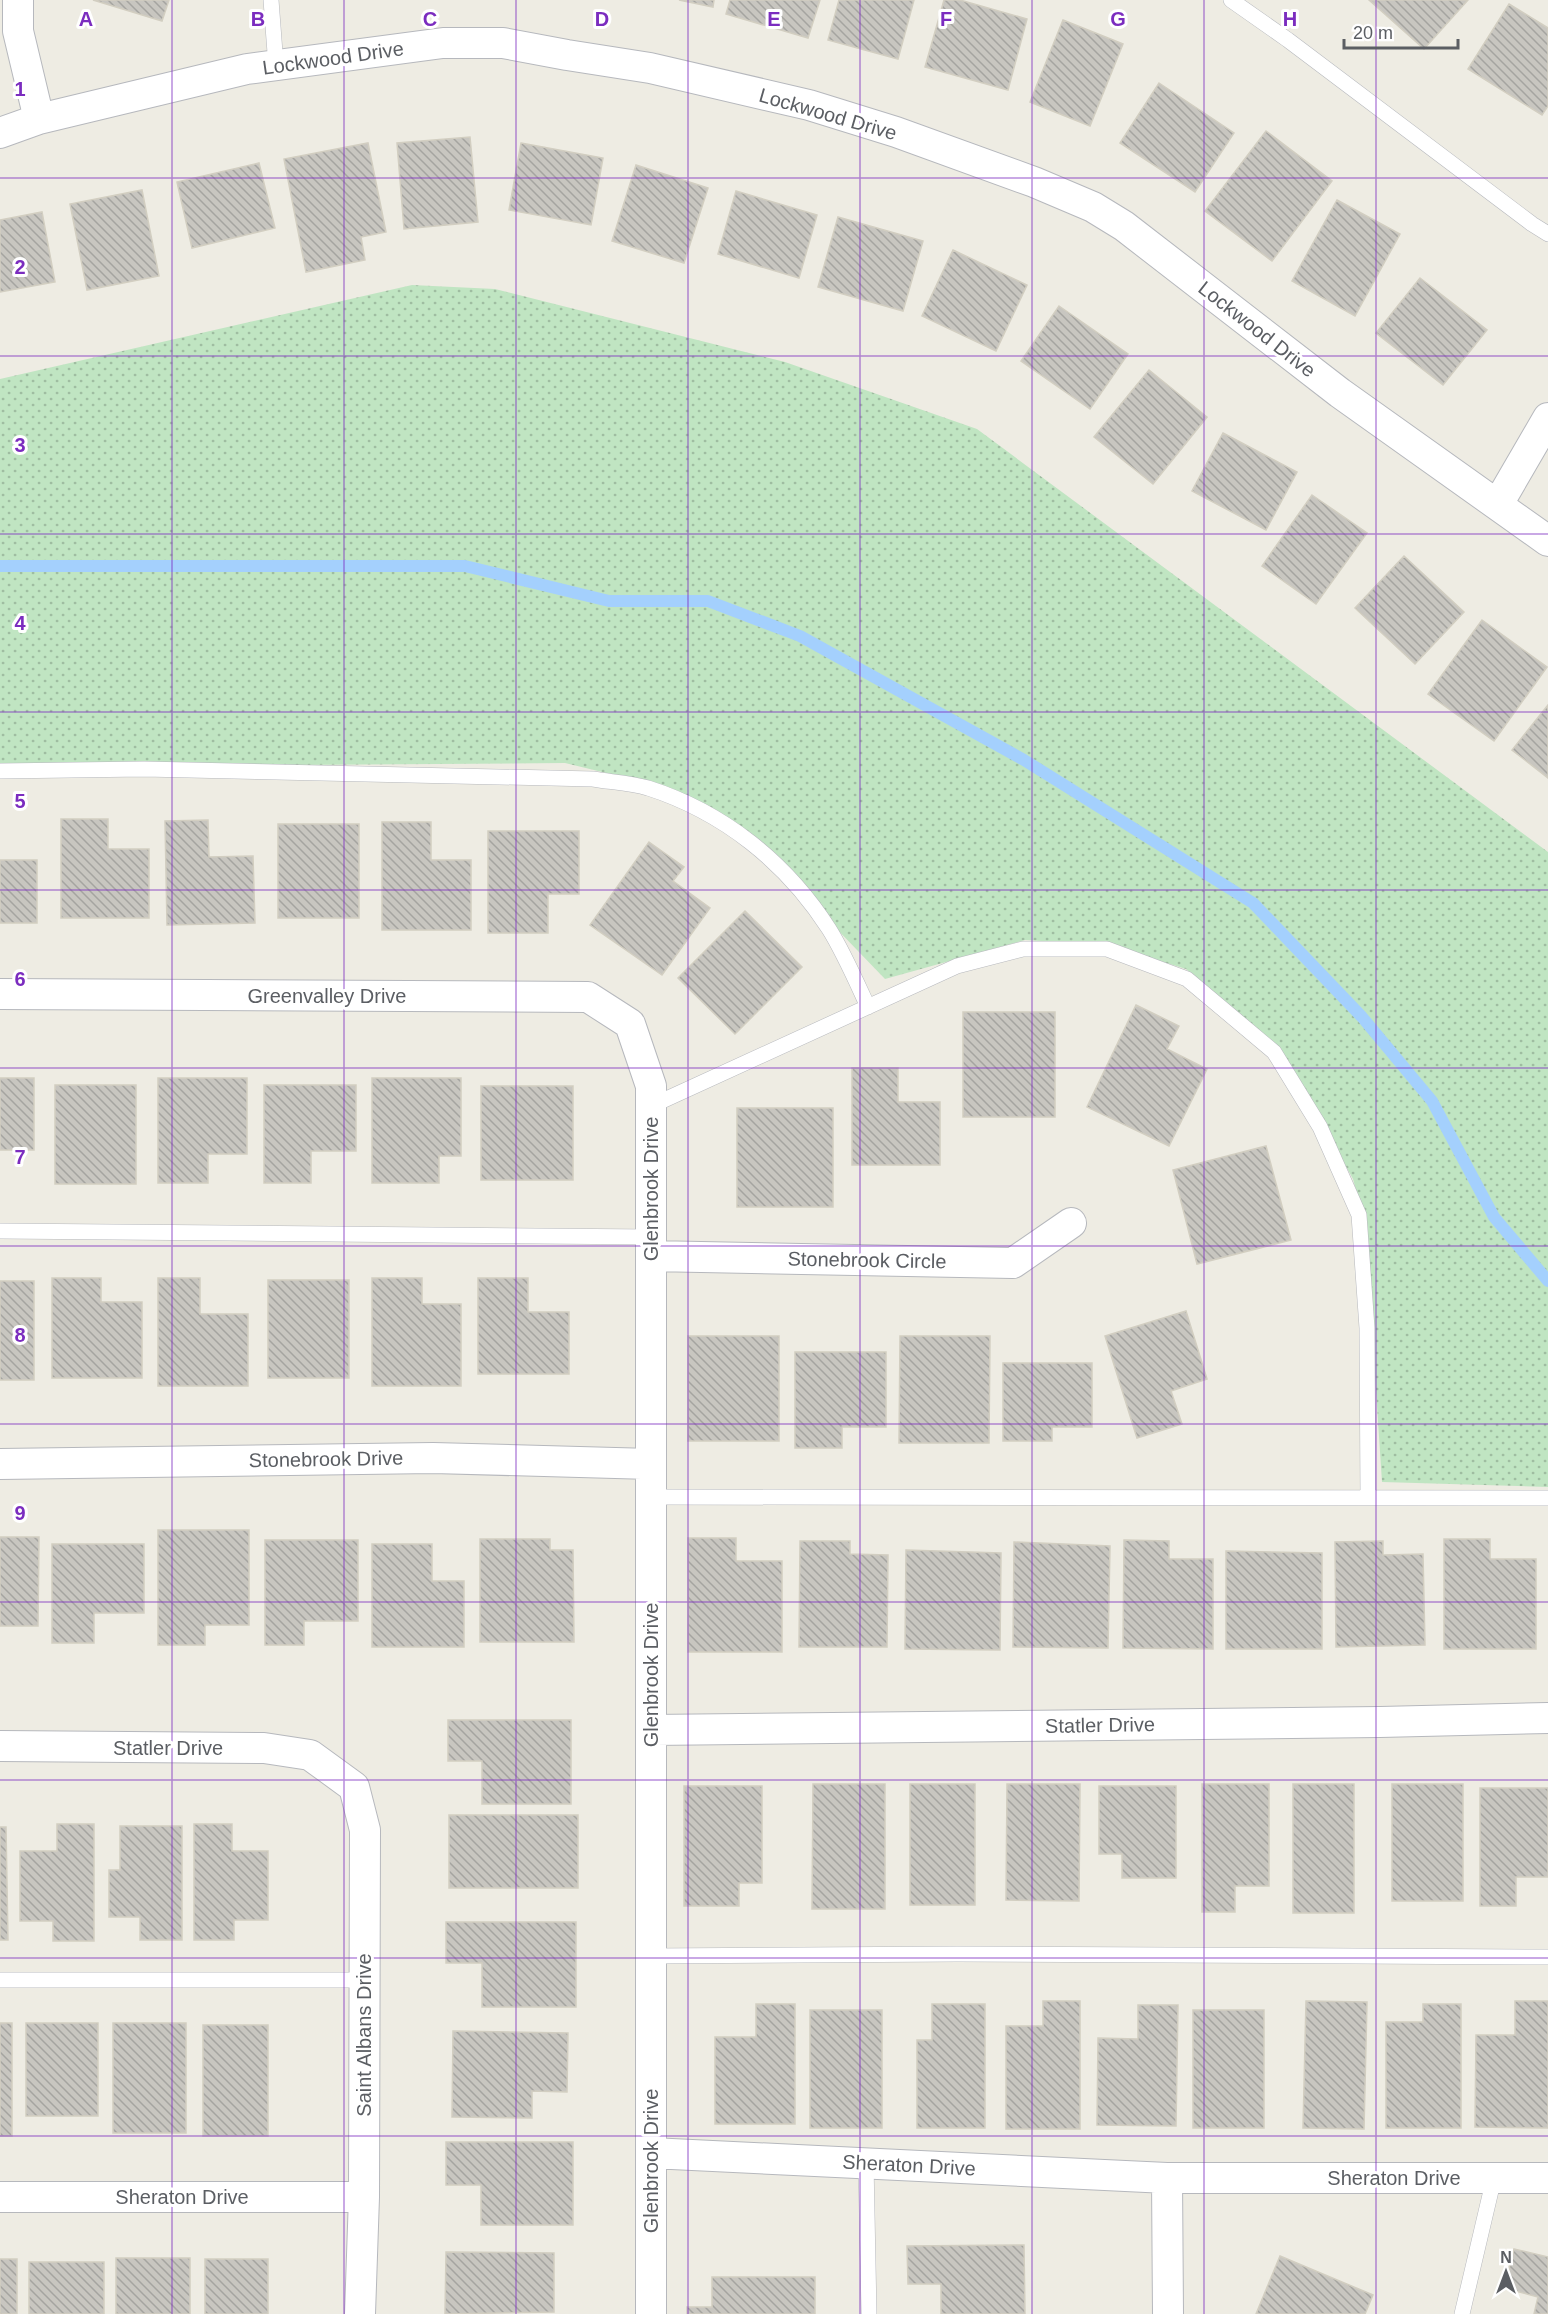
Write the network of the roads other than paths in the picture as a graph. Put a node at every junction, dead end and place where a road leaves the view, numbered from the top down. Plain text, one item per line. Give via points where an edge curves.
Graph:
1 (18, 0) edge
2 (271, 0) edge
3 (1231, 0) edge
4 (276, 66) junction
5 (39, 119) junction
6 (0, 133) edge
7 (1548, 234) edge
8 (1548, 418) edge
9 (1497, 504) junction
10 (1548, 541) edge
11 (0, 771) edge
12 (0, 994) edge
13 (868, 1007) junction
14 (636, 1038) joint
15 (651, 1106) junction
16 (1071, 1223) dead end
17 (0, 1231) edge
18 (651, 1246) junction
19 (0, 1464) edge
20 (651, 1464) junction
21 (651, 1497) junction
22 (1368, 1498) junction
23 (1548, 1498) edge
24 (1548, 1718) edge
25 (651, 1730) junction
26 (0, 1746) edge
27 (330, 1769) joint
28 (651, 1956) junction
29 (1548, 1957) edge
30 (0, 1980) edge
31 (364, 1980) junction
32 (651, 2153) junction
33 (866, 2163) junction
34 (1167, 2178) junction
35 (1494, 2178) junction
36 (1548, 2178) edge
37 (0, 2197) edge
38 (364, 2198) junction
39 (360, 2314) edge
40 (651, 2314) edge
41 (869, 2314) edge
42 (1168, 2314) edge
43 (1462, 2314) edge

1 - 5 street via 18,31
2 - 4 lane
3 - 7 lane
4 - 5 street, Lockwood Drive via 247,69
4 - 9 street, Lockwood Drive via 443,43 503,43 650,68 809,105 896,132 1034,182 1093,207 1124,226 1340,393
5 - 6 street, Lockwood Drive
8 - 9 street
9 - 10 street, Lockwood Drive
11 - 13 lane via 144,769 593,779 645,788 696,807 758,846 799,887 830,930
12 - 14 street, Greenvalley Drive via 588,997 630,1024
13 - 15 lane
13 - 22 lane via 957,966 1023,949 1107,949 1187,979 1274,1052 1320,1127 1359,1215 1366,1328
14 - 15 street, Glenbrook Drive via 651,1086
15 - 18 street, Glenbrook Drive
16 - 18 street, Stonebrook Circle via 1013,1263
17 - 18 lane
18 - 20 street, Glenbrook Drive
19 - 20 street, Stonebrook Drive via 434,1458
20 - 21 street, Glenbrook Drive
21 - 22 lane
21 - 25 street, Glenbrook Drive
22 - 23 lane
24 - 25 street, Statler Drive
25 - 28 street, Glenbrook Drive
26 - 27 street, Statler Drive via 264,1748 310,1755
27 - 31 street, Saint Albans Drive via 354,1787 365,1830
28 - 29 lane
28 - 32 street, Glenbrook Drive
30 - 31 lane
31 - 38 street, Saint Albans Drive
32 - 33 street, Sheraton Drive
32 - 40 street, Glenbrook Drive
33 - 34 street, Sheraton Drive
33 - 41 lane
34 - 35 street, Sheraton Drive
34 - 42 street
35 - 36 street, Sheraton Drive
35 - 43 lane
37 - 38 street, Sheraton Drive
38 - 39 street, Saint Albans Drive

